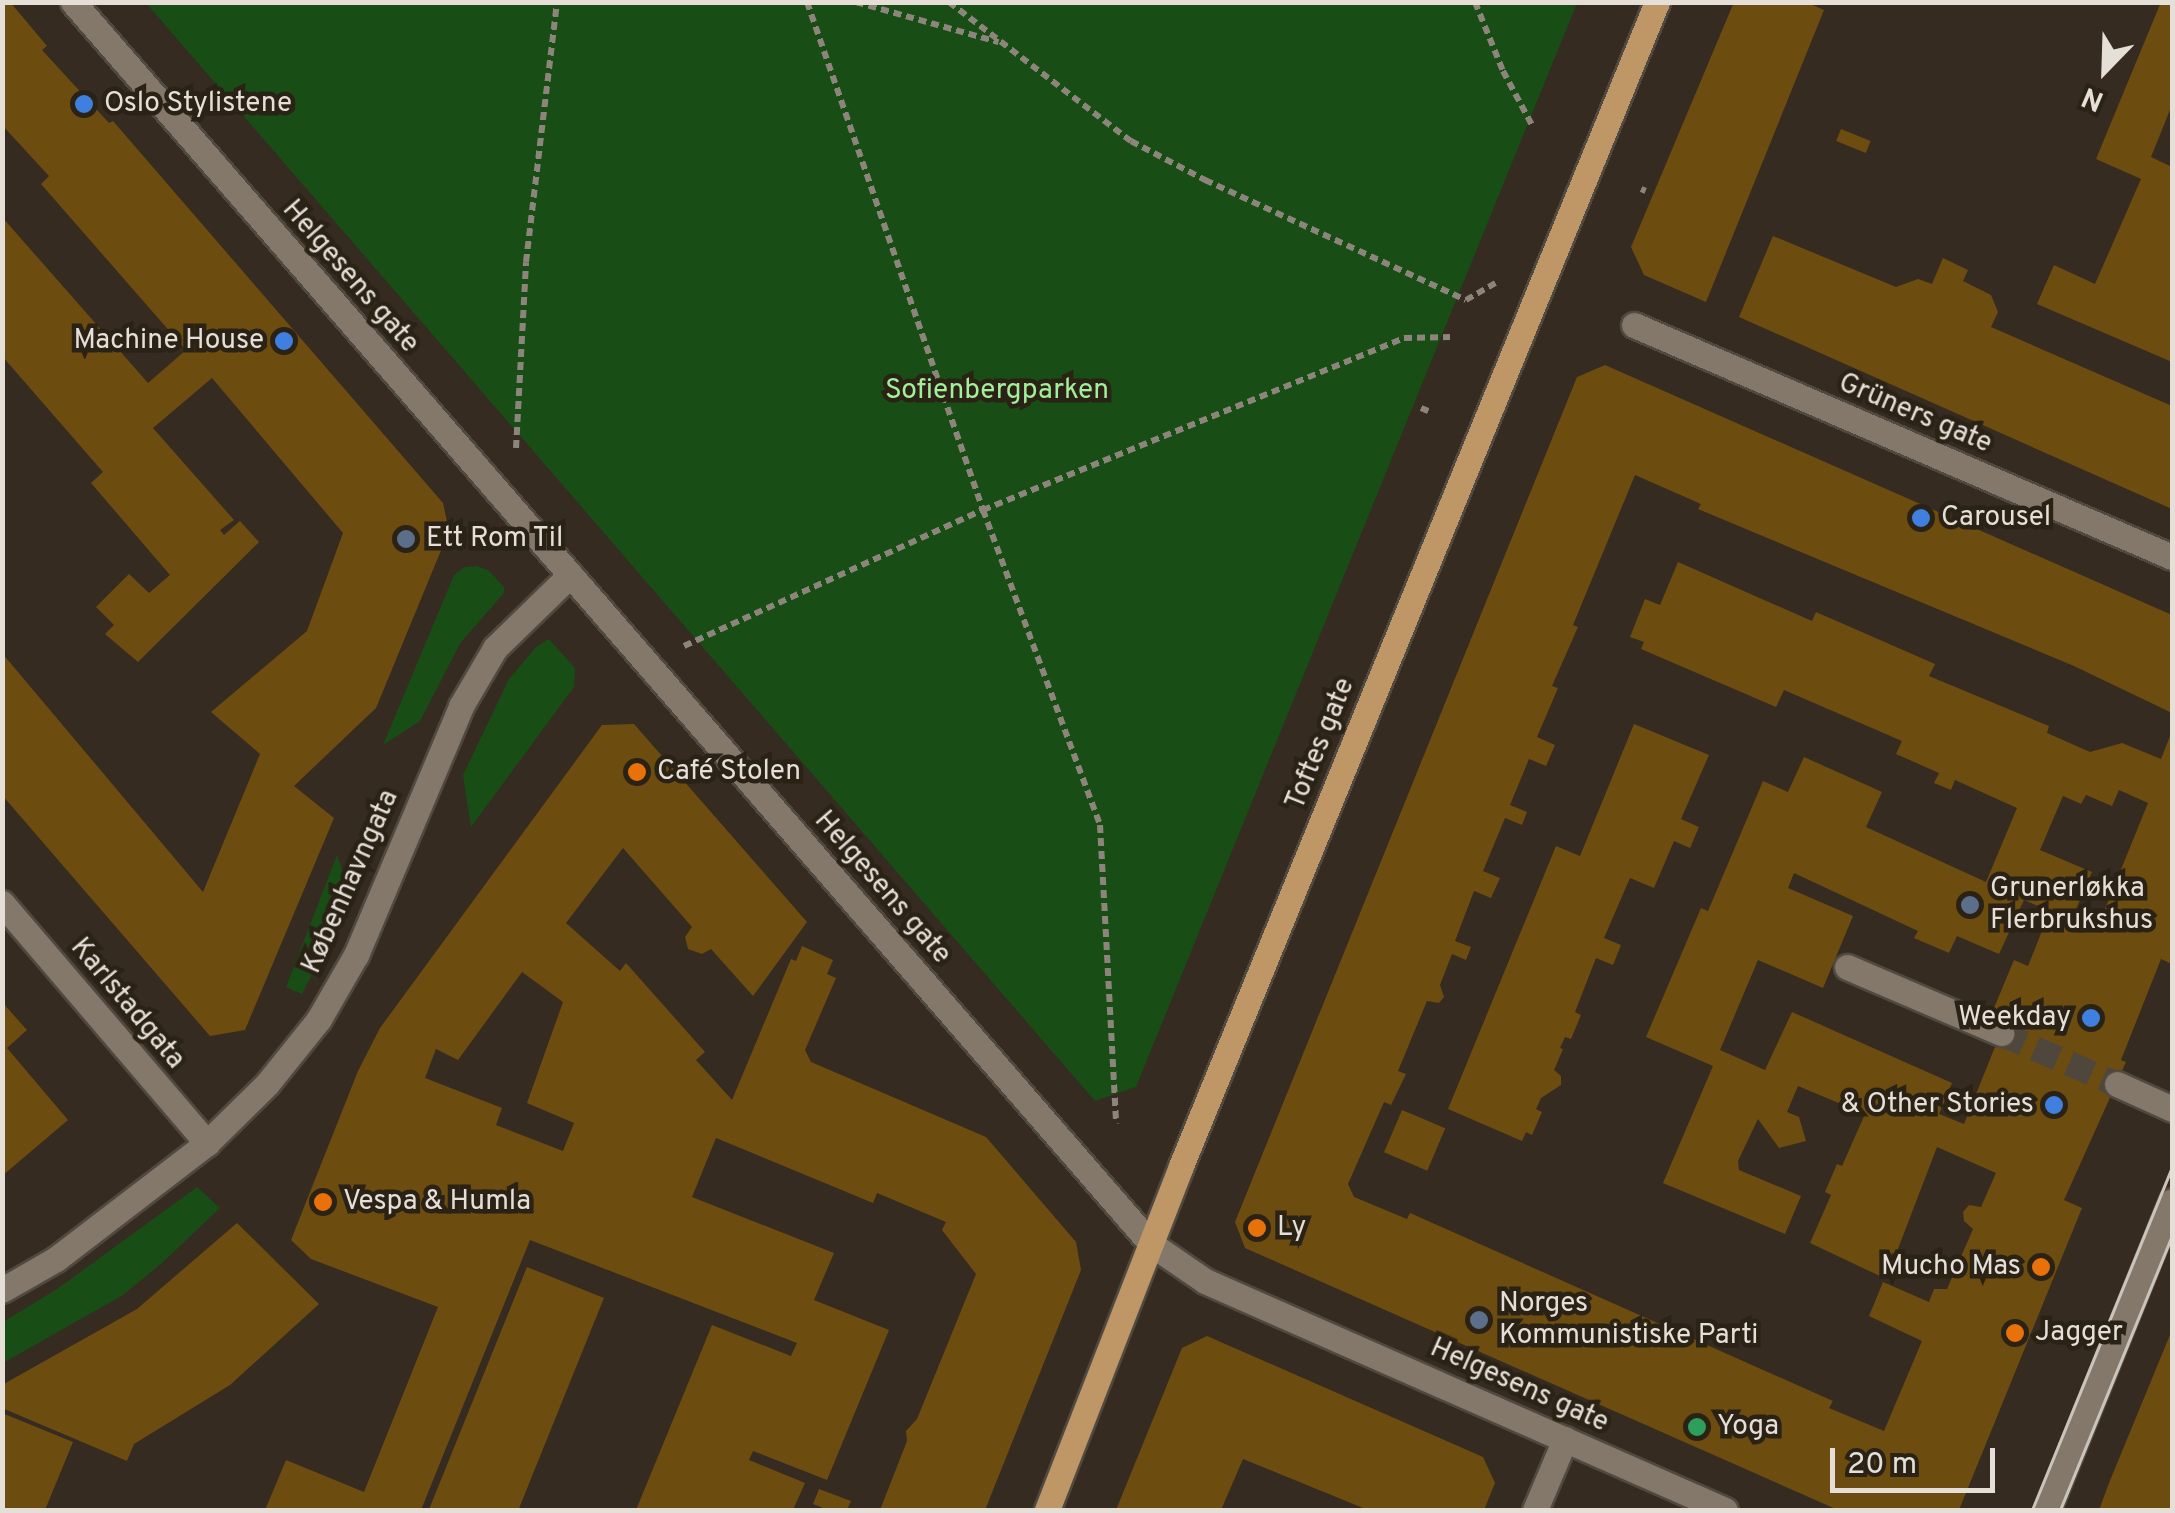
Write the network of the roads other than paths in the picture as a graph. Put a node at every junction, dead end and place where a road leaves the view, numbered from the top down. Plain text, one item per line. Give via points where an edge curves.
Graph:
1 (73, 2) edge
2 (1657, 2) edge
3 (1634, 325) dead end
4 (2172, 557) edge
5 (570, 575) junction
6 (2, 903) edge
7 (1847, 967) dead end
8 (2000, 1033) tunnel mouth
9 (2117, 1084) tunnel mouth
10 (2172, 1109) edge
11 (206, 1142) junction
12 (2172, 1200) edge
13 (1152, 1244) junction
14 (2, 1290) edge
15 (1565, 1439) junction
16 (1046, 1510) edge
17 (1535, 1510) edge
18 (1725, 1510) edge
19 (2046, 1510) edge

1 - 5 street, Helgesens gate
2 - 13 main road, Toftes gate
3 - 4 street, Grüners gate
5 - 11 street, Københavngata via 495,648 461,706 356,954 319,1019 268,1084
5 - 13 street, Helgesens gate
6 - 11 street, Karlstadgata
7 - 8 street
9 - 10 street
11 - 14 street, Københavngata via 56,1259
12 - 19 street
13 - 15 street, Helgesens gate via 1205,1281
13 - 16 main road, Toftes gate
15 - 17 street
15 - 18 street, Helgesens gate

